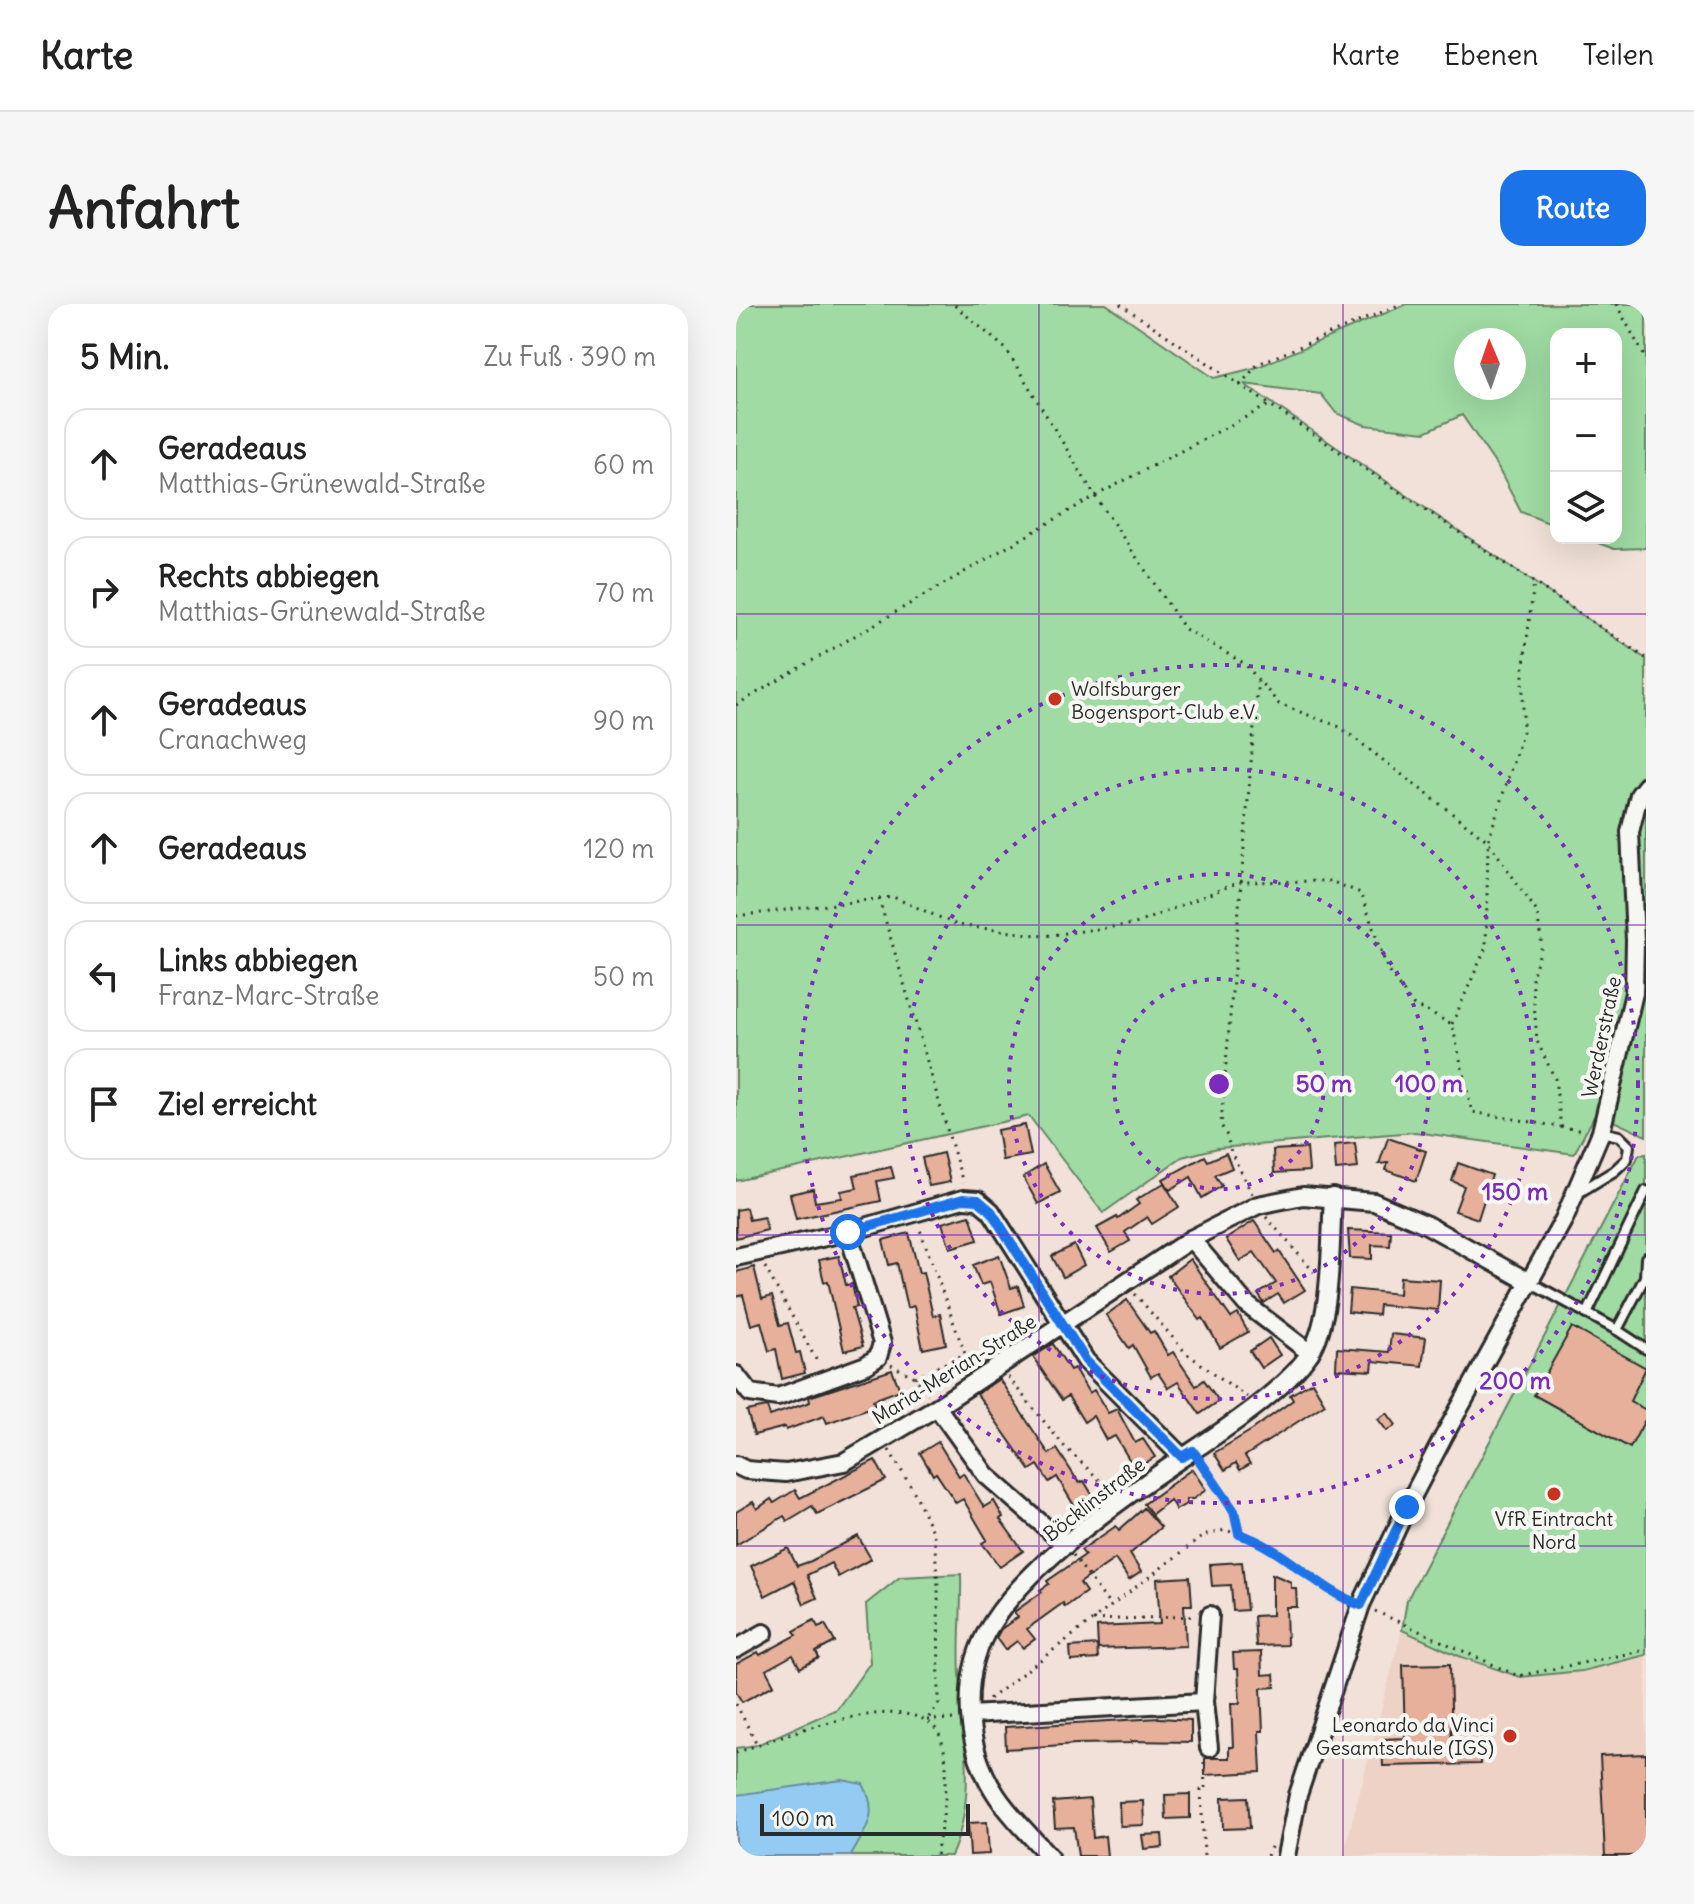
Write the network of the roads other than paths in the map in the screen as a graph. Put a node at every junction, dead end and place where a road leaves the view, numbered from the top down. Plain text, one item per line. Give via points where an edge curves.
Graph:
1 (1646, 786) edge
2 (1640, 939) edge
3 (1593, 1131) junction
4 (1646, 1191) edge
5 (1577, 1193) junction
6 (1333, 1197) junction
7 (848, 1232) junction
8 (1191, 1239) junction
9 (736, 1257) edge
10 (1646, 1258) edge
11 (1529, 1282) junction
12 (1587, 1314) junction
13 (1062, 1324) junction
14 (1617, 1330) junction
15 (1646, 1349) edge
16 (1310, 1353) junction
17 (736, 1375) edge
18 (937, 1407) junction
19 (1188, 1454) junction
20 (741, 1467) edge
21 (736, 1486) edge
22 (1066, 1545) junction
23 (1210, 1615) road end
24 (764, 1633) dead end
25 (736, 1649) edge
26 (1204, 1702) junction
27 (970, 1715) junction
28 (1209, 1748) road end
29 (1049, 1856) edge
30 (1286, 1856) edge

1 - 2 street, Werderstraße via 1630,832
2 - 3 street, Werderstraße via 1634,993
3 - 5 street, Werderstraße
3 - 5 lane via 1619,1136 1629,1146 1627,1159
4 - 12 lane
5 - 11 street, Werderstraße
6 - 8 street, Maria-Merian-Straße via 1303,1196 1258,1205
6 - 11 street, Maria-Merian-Straße via 1374,1202 1425,1224
6 - 16 street, Böcklinstraße via 1324,1319
7 - 9 street
7 - 13 street via 978,1200 991,1211
7 - 17 street via 882,1343 878,1357 778,1397 750,1393
8 - 13 street, Maria-Merian-Straße
8 - 16 street via 1246,1304
10 - 14 lane via 1645,1277
11 - 12 lane
11 - 30 street, Werderstraße via 1407,1507 1361,1605 1298,1795
12 - 14 lane
13 - 18 street, Maria-Merian-Straße
13 - 19 street via 1086,1361
14 - 15 lane
16 - 19 street, Böcklinstraße via 1280,1385
18 - 20 street, Maria-Merian-Straße via 844,1462 786,1473
18 - 22 street via 986,1475
19 - 22 street, Böcklinstraße
20 - 21 street
22 - 27 street, Böcklinstraße via 992,1623 976,1655
23 - 26 street
24 - 25 street
26 - 27 street
26 - 28 street
27 - 29 street, Böcklinstraße via 976,1747 997,1796

